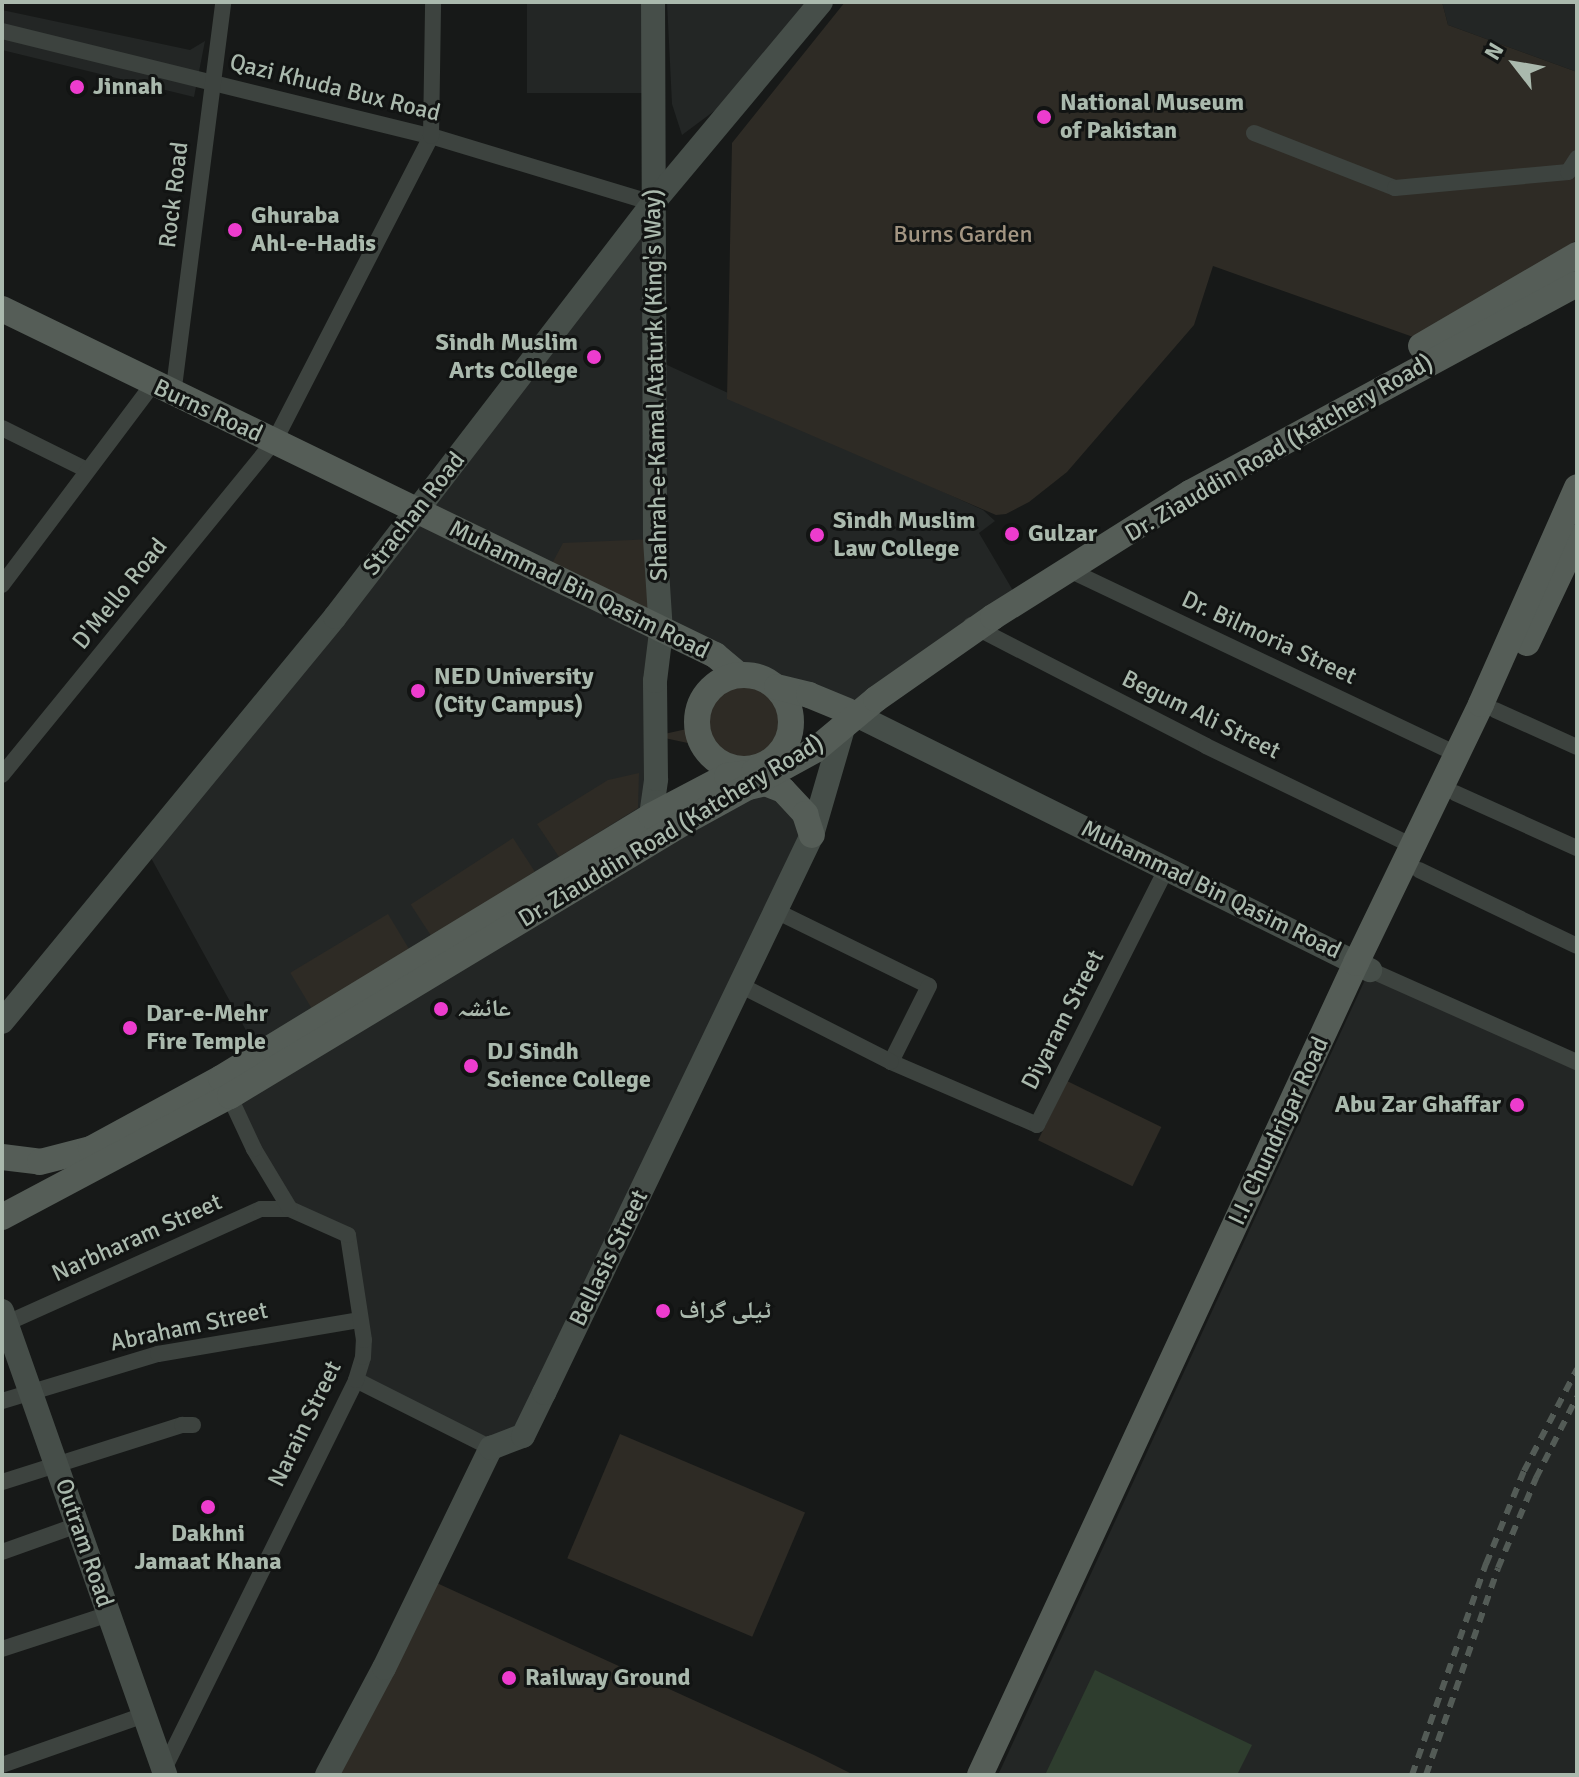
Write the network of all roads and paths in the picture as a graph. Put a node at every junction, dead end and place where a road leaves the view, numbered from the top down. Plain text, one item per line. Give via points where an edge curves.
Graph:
1 (223, 2) edge
2 (433, 2) edge
3 (653, 2) edge
4 (821, 2) edge
5 (2, 31) edge
6 (213, 82) junction
7 (1254, 133) dead end
8 (431, 136) junction
9 (1577, 158) edge
10 (653, 203) junction
11 (1577, 255) edge
12 (1577, 284) edge
13 (2, 309) edge
14 (162, 390) junction
15 (2, 428) edge
16 (274, 442) junction
17 (87, 470) junction
18 (1577, 487) edge
19 (416, 511) junction
20 (1577, 537) edge
21 (1065, 568) junction
22 (2, 585) edge
23 (973, 627) junction
24 (661, 632) junction
25 (738, 674) junction
26 (777, 687) junction
27 (1495, 710) junction
28 (850, 717) junction
29 (1577, 747) edge
30 (1457, 754) junction
31 (757, 773) junction
32 (2, 775) edge
33 (1455, 793) junction
34 (651, 816) junction
35 (812, 835) junction
36 (1577, 848) edge
37 (1416, 858) junction
38 (1167, 868) junction
39 (776, 911) junction
40 (1577, 946) edge
41 (1363, 966) junction
42 (740, 985) junction
43 (2, 1022) edge
44 (891, 1062) junction
45 (1577, 1062) edge
46 (226, 1087) junction
47 (2, 1157) edge
48 (290, 1209) junction
49 (2, 1217) edge
50 (4, 1317) edge
51 (360, 1320) junction
52 (356, 1380) junction
53 (31, 1390) junction
54 (2, 1401) edge
55 (193, 1425) dead end
56 (491, 1448) junction
57 (57, 1462) junction
58 (2, 1482) edge
59 (78, 1525) junction
60 (2, 1552) edge
61 (109, 1614) junction
62 (2, 1649) edge
63 (144, 1715) junction
64 (2, 1765) edge
65 (165, 1772) edge
66 (327, 1775) edge
67 (980, 1775) edge
68 (998, 1775) edge

1 - 6 street, Rock Road
2 - 8 street
3 - 10 street, Shahrah-e-Kamal Ataturk (King's Way)
4 - 10 street, Strachan Road
5 - 6 street, Qazi Khuda Bux Road
6 - 8 street, Qazi Khuda Bux Road
6 - 14 street, Rock Road
7 - 9 street via 1395,188 1568,172
8 - 10 street, Qazi Khuda Bux Road
8 - 16 street, D'Mello Road
10 - 19 street, Strachan Road
10 - 24 street, Shahrah-e-Kamal Ataturk (King's Way) via 655,539
11 - 21 main road, Dr. Ziauddin Road (Katchery Road) via 1188,483
12 - 21 main road, Dr. Ziauddin Road (Katchery Road) via 1190,493
13 - 14 main road, Burns Road
14 - 16 main road, Burns Road
14 - 17 street
15 - 17 street
16 - 19 main road, Burns Road
16 - 32 street, D'Mello Road
17 - 22 street
18 - 30 main road, I.I. Chundrigar Road
19 - 24 main road, Muhammad Bin Qasim Road
19 - 43 street, Strachan Road
20 - 27 main road, I.I. Chundrigar Road
21 - 23 main road, Dr. Ziauddin Road (Katchery Road)
21 - 30 street, Dr. Bilmoria Street
23 - 28 main road, Dr. Ziauddin Road (Katchery Road)
23 - 37 street, Begum Ali Street
24 - 25 main road, Muhammad Bin Qasim Road via 715,655
24 - 34 street, Shahrah-e-Kamal Ataturk (King's Way)
25 - 26 main road
25 - 31 main road via 703,696 696,719 709,755
26 - 28 main road via 809,695
26 - 31 main road via 792,724 787,740
27 - 29 street
27 - 33 main road, I.I. Chundrigar Road
28 - 31 main road, Dr. Ziauddin Road (Katchery Road)
28 - 35 street, Bellasis Street
28 - 38 street, Muhammad Bin Qasim Road
30 - 37 main road, I.I. Chundrigar Road
31 - 34 main road, Dr. Ziauddin Road (Katchery Road) via 727,776
31 - 35 main road via 805,814
31 - 46 main road, Dr. Ziauddin Road (Katchery Road) via 686,821
33 - 36 street
33 - 37 main road, I.I. Chundrigar Road
34 - 46 main road, Dr. Ziauddin Road (Katchery Road) via 544,878
35 - 39 street, Bellasis Street
37 - 40 street, Begum Ali Street
37 - 41 main road, I.I. Chundrigar Road
38 - 41 street, Muhammad Bin Qasim Road
38 - 44 street, Diyaram Street via 1037,1125
39 - 42 street, Bellasis Street
39 - 44 street via 929,986
41 - 45 street, Muhammad Bin Qasim Road
41 - 67 main road, I.I. Chundrigar Road
41 - 68 main road, I.I. Chundrigar Road
42 - 44 street
42 - 56 street, Bellasis Street via 523,1436
46 - 47 main road, Dr. Ziauddin Road (Katchery Road) via 91,1149 40,1162
46 - 48 street via 254,1149
46 - 49 main road, Dr. Ziauddin Road (Katchery Road)
48 - 50 street, Narbharam Street via 261,1209
48 - 51 street, Narain Street via 348,1235
50 - 53 street, Outram Road
51 - 52 street, Narain Street via 364,1340
51 - 53 street, Abraham Street via 158,1354
52 - 56 street
52 - 65 street, Narain Street
53 - 54 street, Abraham Street
53 - 57 street, Outram Road
55 - 57 street
56 - 66 street
57 - 58 street
57 - 59 street, Outram Road
59 - 60 street
59 - 61 street, Outram Road
61 - 62 street
61 - 63 street, Outram Road
63 - 64 street
63 - 65 street, Outram Road

